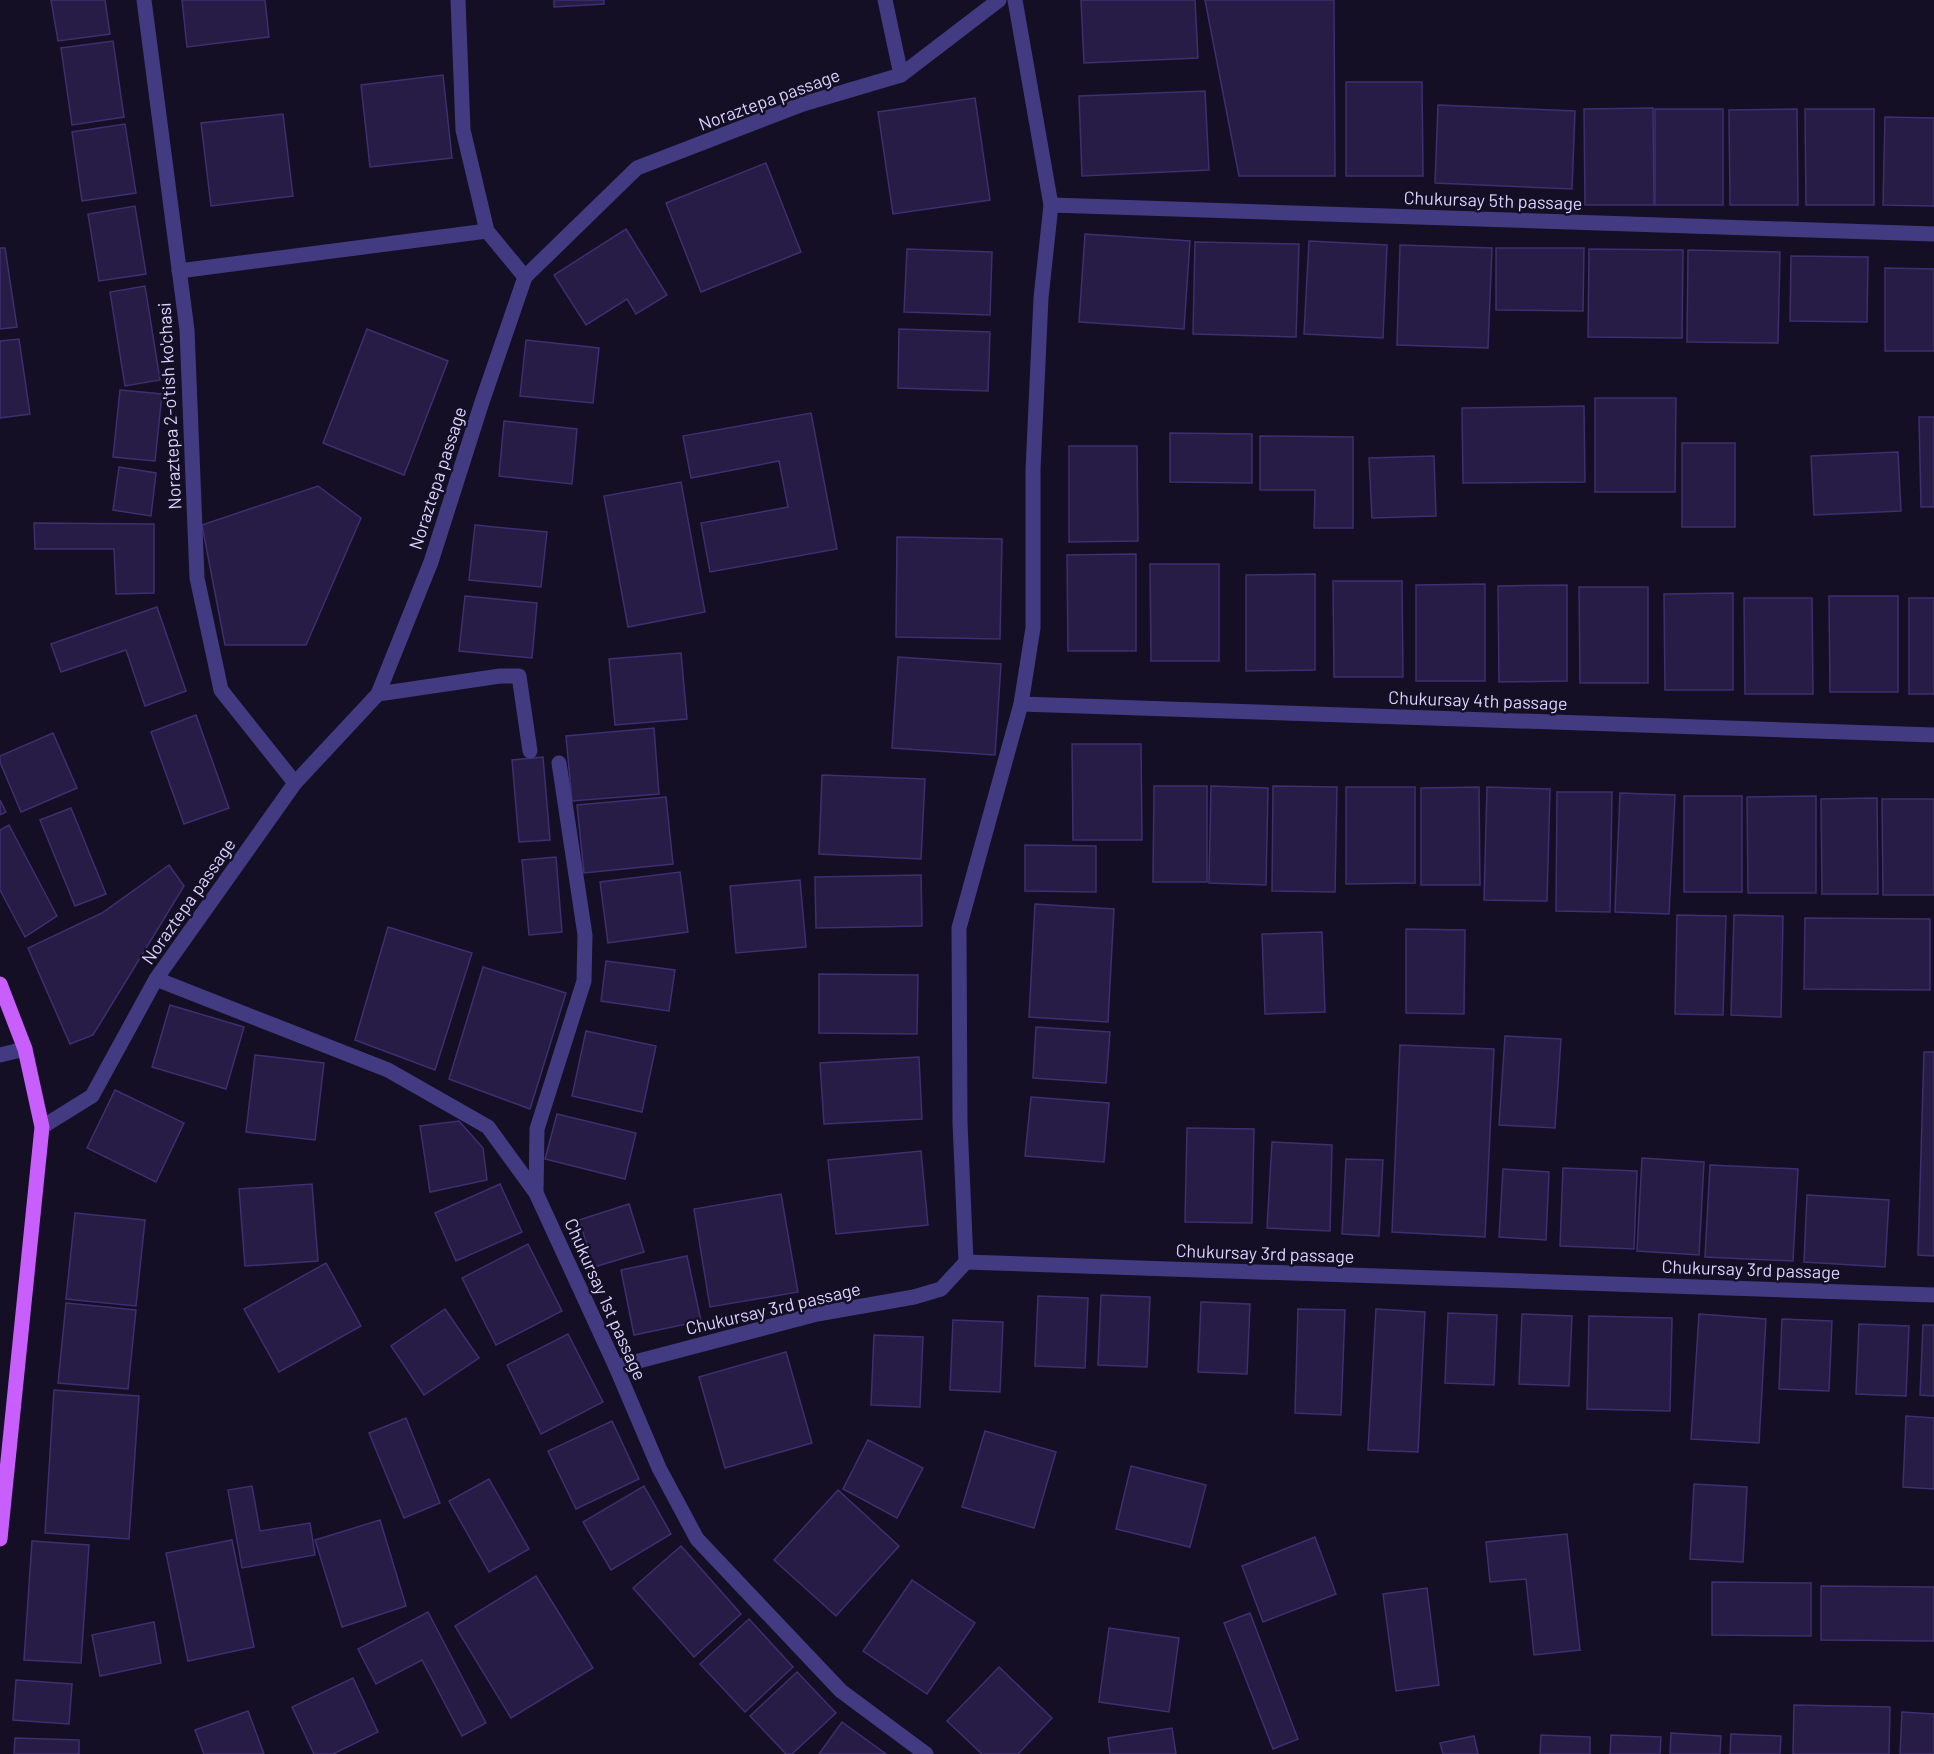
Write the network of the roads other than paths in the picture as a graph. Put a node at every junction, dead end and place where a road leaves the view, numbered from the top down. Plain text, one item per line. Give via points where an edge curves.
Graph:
1 (144, 0) edge
2 (458, 0) edge
3 (885, 0) edge
4 (999, 0) edge
5 (1016, 0) edge
6 (901, 75) junction
7 (1051, 205) junction
8 (487, 231) junction
9 (1934, 234) edge
10 (179, 271) junction
11 (525, 277) junction
12 (378, 694) junction
13 (1021, 704) junction
14 (1934, 735) edge
15 (530, 750) dead end
16 (559, 763) dead end
17 (295, 783) junction
18 (156, 980) junction
19 (0, 984) edge
20 (25, 1049) junction
21 (0, 1055) edge
22 (42, 1127) junction
23 (536, 1193) junction
24 (966, 1262) junction
25 (1934, 1295) edge
26 (616, 1367) junction
27 (0, 1539) edge
28 (926, 1754) edge

1 - 10 street, Noraztepa 2-o'tish ko'chasi
2 - 8 street via 463,129
3 - 6 street
4 - 6 street, Noraztepa passage
5 - 7 street
6 - 11 street, Noraztepa passage via 803,104 637,168
7 - 9 street, Chukursay 5th passage
7 - 13 street via 1041,298 1033,470 1033,628
8 - 10 street
8 - 11 street
10 - 17 street, Noraztepa 2-o'tish ko'chasi via 187,330 197,578 221,690
11 - 12 street, Noraztepa passage via 431,562
12 - 15 street via 519,676
12 - 17 street, Noraztepa passage
13 - 14 street, Chukursay 4th passage
13 - 24 street via 959,928 960,1123
16 - 23 street via 585,935 584,981 537,1129
17 - 18 street, Noraztepa passage
18 - 22 street, Noraztepa passage via 92,1096
18 - 23 street, Chukursay 1st passage via 388,1070 488,1127
19 - 20 main road
20 - 21 street
20 - 22 main road
22 - 27 main road
23 - 26 street, Chukursay 1st passage
24 - 25 street, Chukursay 3rd passage
24 - 26 street, Chukursay 3rd passage via 941,1289 817,1314
26 - 28 street, Chukursay 1st passage via 659,1468 697,1539 841,1691

